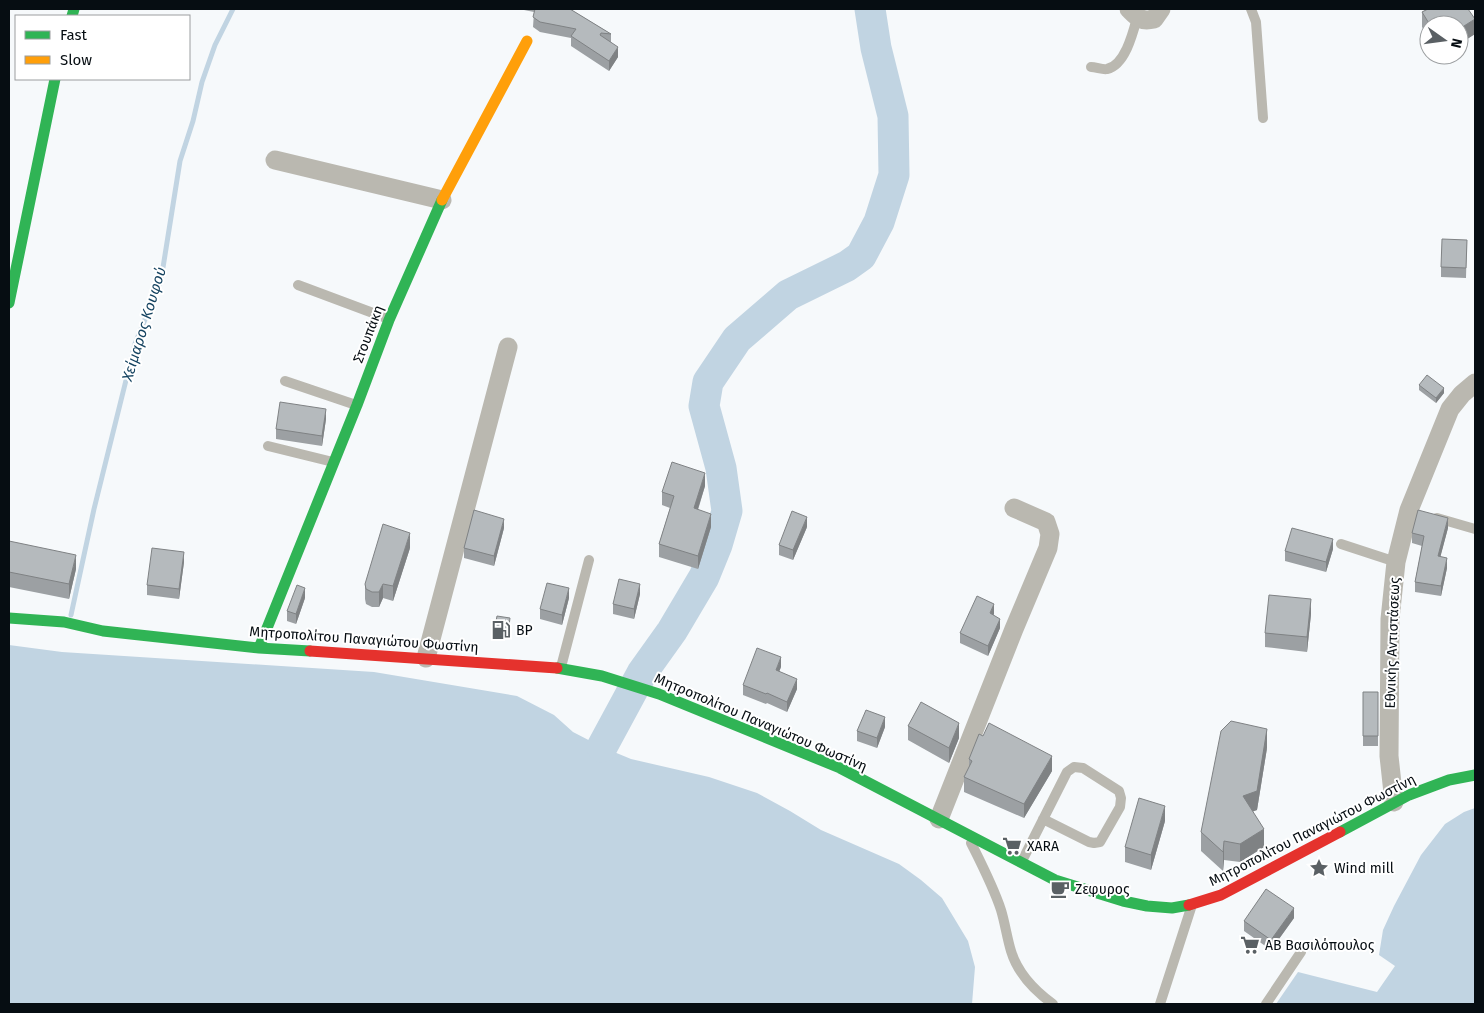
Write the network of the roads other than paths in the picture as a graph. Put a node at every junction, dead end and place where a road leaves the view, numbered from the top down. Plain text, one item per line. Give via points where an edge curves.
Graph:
1 (1161, 9) edge
2 (1250, 9) edge
3 (1133, 13) edge
4 (527, 42) dead end
5 (1091, 67) dead end
6 (55, 80) edge
7 (1263, 118) dead end
8 (275, 160) dead end
9 (442, 200) junction
10 (298, 285) dead end
11 (9, 303) edge
12 (390, 320) junction
13 (508, 347) dead end
14 (285, 381) dead end
15 (1475, 383) edge
16 (357, 406) junction
17 (268, 446) dead end
18 (334, 462) junction
19 (1014, 508) dead end
20 (1418, 513) junction
21 (1475, 529) edge
22 (1341, 544) dead end
23 (589, 560) dead end
24 (1396, 562) junction
25 (9, 618) edge
26 (102, 631) junction
27 (72, 636) dead end
28 (259, 648) junction
29 (426, 658) junction
30 (560, 668) junction
31 (1475, 775) edge
32 (1394, 802) junction
33 (939, 819) junction
34 (1043, 819) junction
35 (966, 833) junction
36 (1021, 863) junction
37 (1192, 905) junction
38 (1301, 952) dead end
39 (1053, 1004) edge
40 (1160, 1004) edge
41 (1266, 1004) edge

1 - 3 street via 1154,19 1146,21
2 - 7 lane via 1256,22
3 - 5 lane via 1131,39 1119,62 1108,69
4 - 9 main road, Στουπάκη
6 - 11 main road
8 - 9 street
9 - 12 main road, Στουπάκη
10 - 12 lane
12 - 16 main road, Στουπάκη
13 - 29 street
14 - 16 lane
15 - 20 street, Εθνικής Αντιστάσεως via 1450,409
16 - 18 main road, Στουπάκη
17 - 18 lane
18 - 28 main road, Στουπάκη
19 - 33 street via 1046,522 1050,534 1048,548
20 - 21 lane
20 - 24 street, Εθνικής Αντιστάσεως
22 - 24 lane
23 - 30 lane
24 - 32 street, Εθνικής Αντιστάσεως via 1390,619 1389,756
25 - 26 main road, Μητροπολίτου Παναγιώτου Φωστίνη via 64,622
26 - 27 main road, Μητροπολίτου Παναγιώτου Φωστίνη
26 - 28 main road, Μητροπολίτου Παναγιώτου Φωστίνη
28 - 29 main road, Μητροπολίτου Παναγιώτου Φωστίνη
29 - 30 main road, Μητροπολίτου Παναγιώτου Φωστίνη
30 - 33 main road, Μητροπολίτου Παναγιώτου Φωστίνη via 602,676 659,694 840,768
31 - 32 main road, Μητροπολίτου Παναγιώτου Φωστίνη via 1430,786
32 - 37 main road, Μητροπολίτου Παναγιώτου Φωστίνη via 1234,889
33 - 35 main road, Μητροπολίτου Παναγιώτου Φωστίνη
34 - 34 lane via 1089,842 1100,842 1120,807 1119,791 1083,768 1074,767 1067,772
34 - 36 lane
35 - 36 main road, Μητροπολίτου Παναγιώτου Φωστίνη
35 - 39 lane via 989,879 1011,953 1036,992
36 - 37 main road, Μητροπολίτου Παναγιώτου Φωστίνη via 1070,886 1133,904 1162,908
37 - 40 lane
38 - 41 lane

